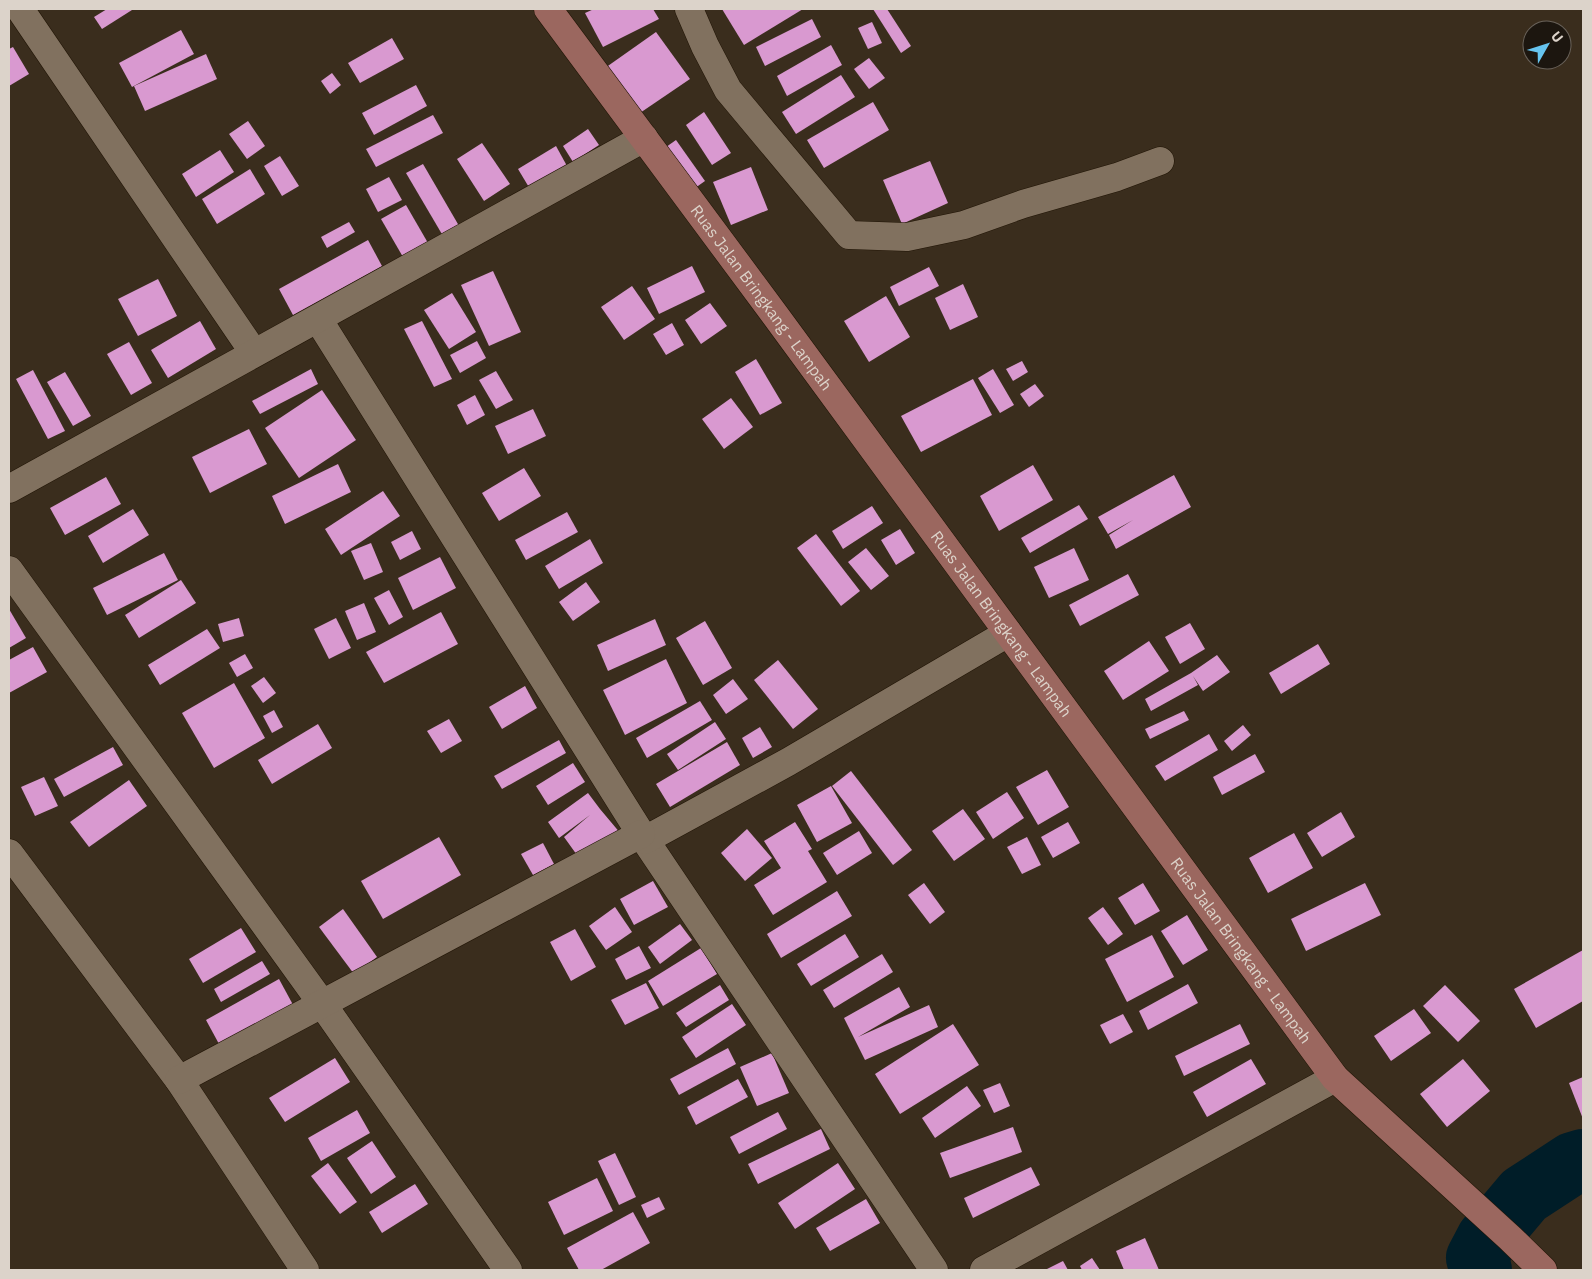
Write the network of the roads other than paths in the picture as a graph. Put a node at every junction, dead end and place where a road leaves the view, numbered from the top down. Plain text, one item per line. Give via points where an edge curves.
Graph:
1 (20, 9) edge
2 (548, 9) edge
3 (689, 9) edge
4 (644, 138) junction
5 (1160, 161) dead end
6 (318, 319) junction
7 (254, 353) junction
8 (9, 489) edge
9 (9, 570) edge
10 (1008, 633) junction
11 (643, 837) junction
12 (9, 853) edge
13 (323, 1005) junction
14 (1335, 1078) junction
15 (179, 1080) junction
16 (305, 1270) edge
17 (508, 1270) edge
18 (934, 1270) edge
19 (984, 1270) edge
20 (1543, 1270) edge

1 - 7 street
2 - 4 main road, Ruas Jalan Bringkang - Lampah
3 - 5 street via 728,90 849,235 907,237 964,224
4 - 6 street
4 - 10 main road, Ruas Jalan Bringkang - Lampah
6 - 7 street
6 - 11 street
7 - 8 street
9 - 13 street
10 - 11 street via 788,762
10 - 14 main road, Ruas Jalan Bringkang - Lampah
11 - 13 street via 493,912
11 - 18 street
12 - 15 street
13 - 15 street
13 - 17 street
14 - 19 street
14 - 20 main road, Ruas Jalan Bringkang - Lampah
15 - 16 street

